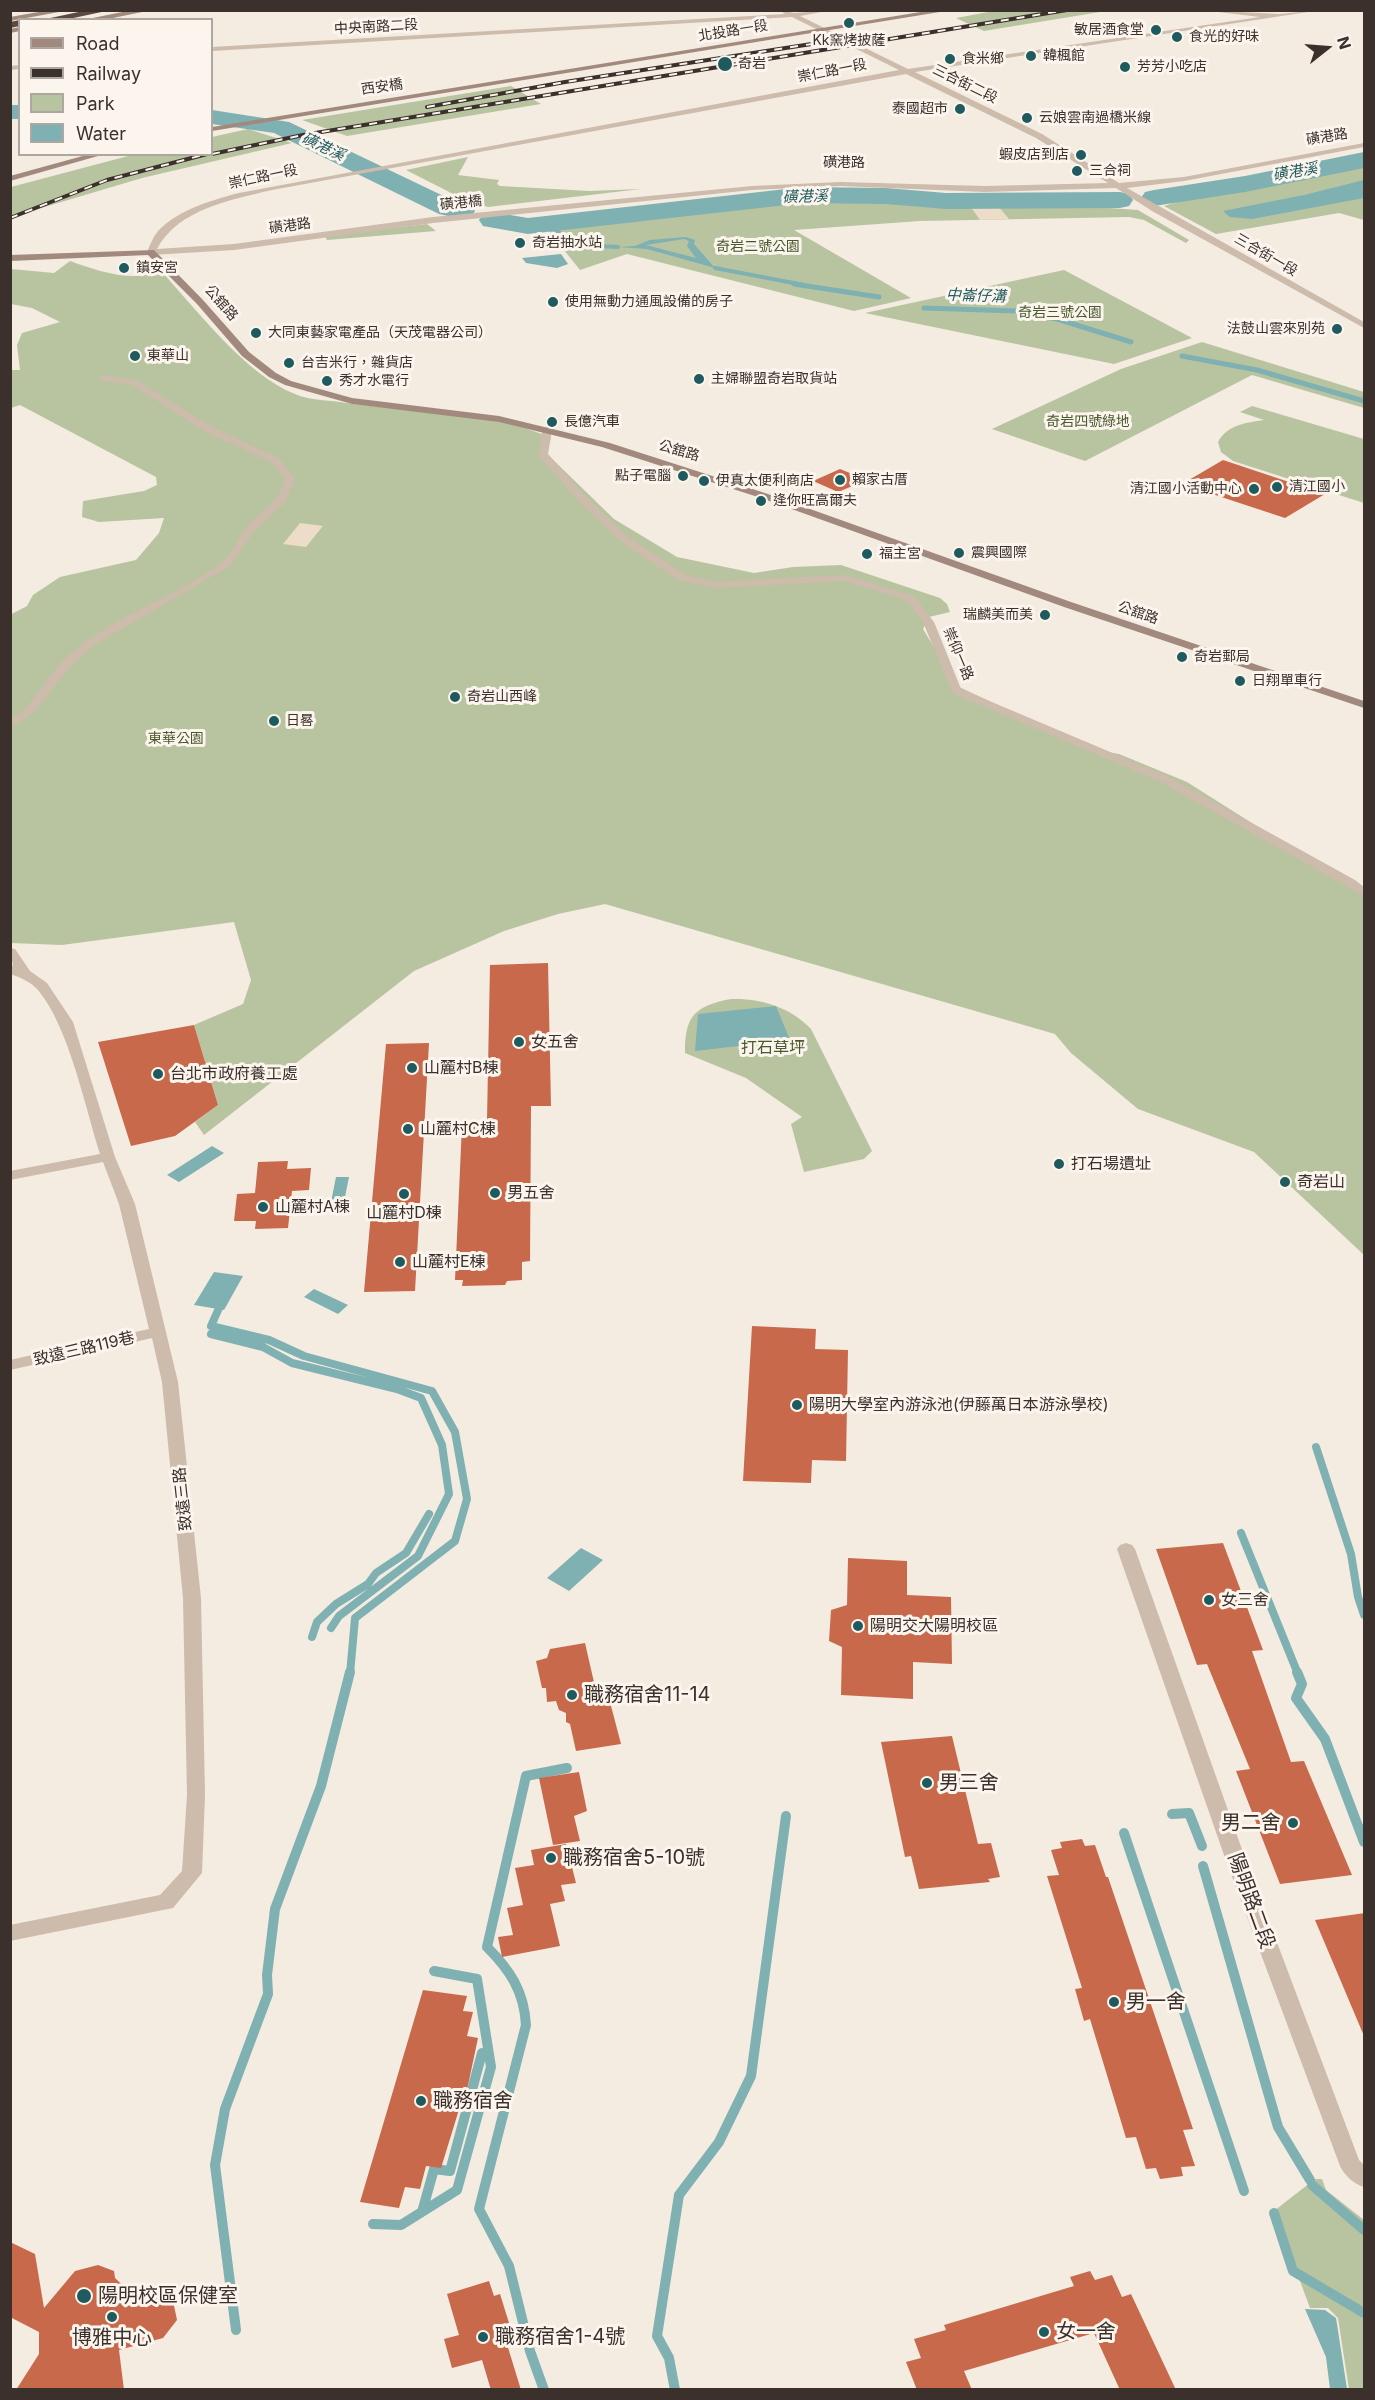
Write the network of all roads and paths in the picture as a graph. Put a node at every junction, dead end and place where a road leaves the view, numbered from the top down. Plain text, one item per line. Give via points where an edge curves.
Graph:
1 (67, 10) edge
2 (107, 10) edge
3 (149, 10) edge
4 (782, 10) edge
5 (829, 10) edge
6 (949, 10) edge
7 (1205, 10) edge
8 (1318, 10) edge
9 (792, 15) junction
10 (1280, 16) junction
11 (57, 18) edge
12 (99, 18) edge
13 (10, 19) edge
14 (822, 31) junction
15 (213, 49) edge
16 (907, 70) junction
17 (557, 72) joint
18 (213, 129) edge
19 (1365, 145) edge
20 (94, 156) edge
21 (10, 179) edge
22 (1117, 186) junction
23 (1129, 193) joint
24 (492, 213) joint
25 (433, 220) joint
26 (151, 252) junction
27 (10, 258) edge
28 (1365, 325) edge
29 (104, 378) dead end
30 (547, 430) junction
31 (1365, 705) edge
32 (10, 725) edge
33 (1365, 892) edge
34 (10, 952) edge
35 (10, 969) edge
36 (25, 974) junction
37 (108, 1157) junction
38 (10, 1176) edge
39 (157, 1332) junction
40 (10, 1365) edge
41 (1126, 1549) dead end
42 (10, 1933) edge
43 (1365, 2178) edge

1 - 13 street
2 - 11 highway
3 - 12 street
4 - 9 street, 三合街二段
5 - 9 street, 中央南路二段
6 - 14 street, 北投路一段
7 - 10 street
8 - 10 street
9 - 14 street, 三合街二段
9 - 15 street, 中央南路二段
10 - 16 street, 崇仁路一段
14 - 16 street, 三合街二段
14 - 17 street, 北投路一段
16 - 22 street, 三合街二段 via 1040,136
16 - 26 street, 崇仁路一段 via 280,185 226,198 174,223 155,236
17 - 18 street, 西安橋
19 - 22 street, 磺港路 via 1184,179
20 - 21 street
22 - 23 street, 三合街二段
22 - 24 street, 磺港路 via 985,189 802,184
23 - 28 street, 三合街一段
24 - 25 street, 磺港橋
25 - 26 street, 磺港路 via 234,247
26 - 27 street
26 - 30 street, 公舘路 via 218,320 243,354 263,371 285,382 325,397 465,414
29 - 32 street via 135,383 208,429 274,460 290,479 285,500 245,535 229,563 110,630 75,655 47,685 29,714
30 - 31 street, 公舘路 via 726,480 1038,594
30 - 33 street, 崇仰一路 via 543,454 577,493 624,539 682,578 715,585 845,578 910,598 928,622 956,691 1035,727 1149,771 1323,864
34 - 36 street
35 - 36 street, 致遠三路
36 - 37 street, 致遠三路 via 42,986 66,1022
37 - 38 street
37 - 39 street, 致遠三路 via 128,1204
39 - 40 street, 致遠三路119巷
39 - 42 street, 致遠三路 via 176,1423 192,1598 196,1795 192,1873 166,1902
41 - 43 street, 陽明路二段 via 1234,1855 1351,2166

